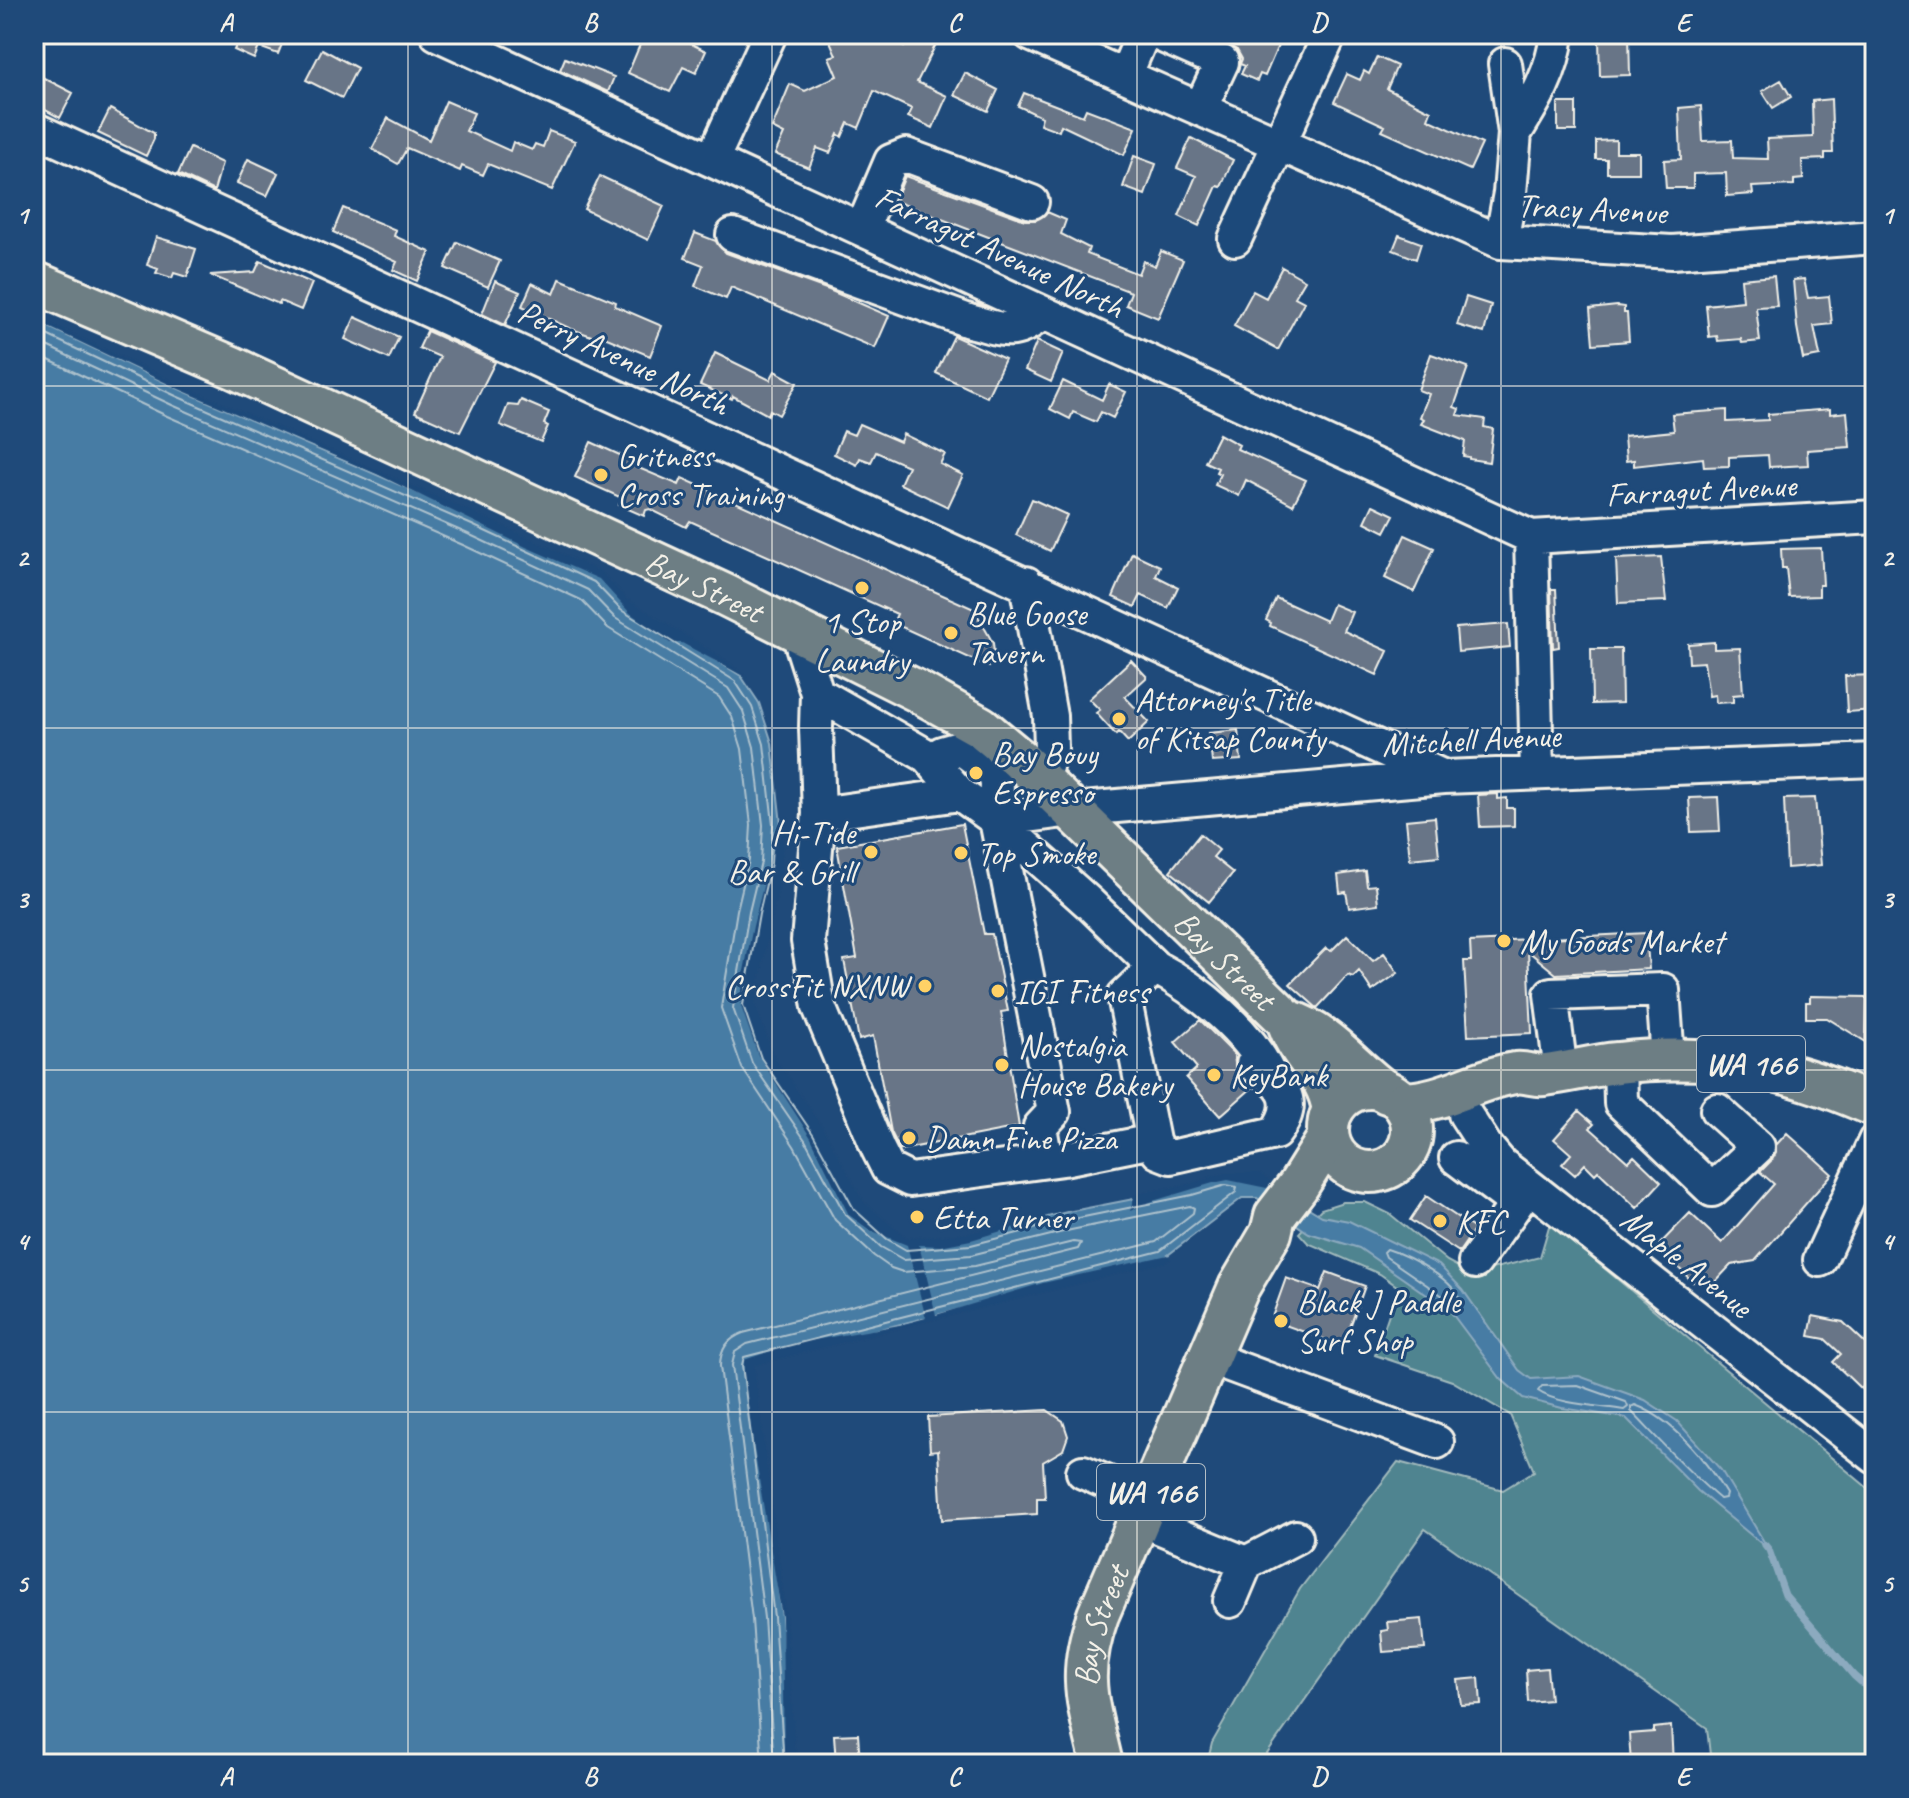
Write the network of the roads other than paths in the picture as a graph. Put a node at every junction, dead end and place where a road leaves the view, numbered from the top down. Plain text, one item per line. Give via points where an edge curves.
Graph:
1 (437, 34) edge
2 (770, 34) edge
3 (1030, 34) edge
4 (1143, 34) edge
5 (1158, 34) edge
6 (1330, 34) edge
7 (1557, 34) edge
8 (1505, 64) dead end
9 (1125, 76) junction
10 (1200, 109) junction
11 (34, 129) edge
12 (1515, 133) junction
13 (1278, 143) junction
14 (712, 160) junction
15 (1032, 202) dead end
16 (862, 229) junction
17 (733, 235) dead end
18 (1875, 237) edge
19 (1235, 239) dead end
20 (1501, 242) junction
21 (34, 282) edge
22 (1043, 313) junction
23 (1875, 517) edge
24 (1531, 537) junction
25 (1026, 583) junction
26 (797, 630) junction
27 (817, 693) junction
28 (1875, 760) edge
29 (1537, 773) junction
30 (1444, 777) junction
31 (1042, 781) junction
32 (960, 794) junction
33 (996, 808) junction
34 (1072, 810) junction
35 (819, 814) junction
36 (1155, 967) junction
37 (1287, 1020) junction
38 (1668, 1059) junction
39 (1620, 1062) junction
40 (1551, 1074) junction
41 (1395, 1098) junction
42 (1875, 1106) edge
43 (1717, 1110) dead end
44 (1465, 1114) junction
45 (1275, 1133) junction
46 (1153, 1141) junction
47 (1411, 1145) junction
48 (1456, 1158) dead end
49 (1046, 1161) junction
50 (1871, 1162) edge
51 (1302, 1184) junction
52 (1523, 1195) junction
53 (1820, 1260) dead end
54 (1475, 1262) dead end
55 (1208, 1357) junction
56 (1437, 1442) dead end
57 (1875, 1457) edge
58 (1083, 1472) dead end
59 (1143, 1510) junction
60 (1296, 1537) dead end
61 (1246, 1563) junction
62 (1230, 1601) dead end
63 (1102, 1764) edge

1 - 14 street, Farragut Avenue North
2 - 14 street
3 - 9 street, Tracy Avenue
4 - 9 street
5 - 10 street via 1222,62
6 - 13 street
7 - 12 street via 1545,82
8 - 12 street
9 - 10 street, Tracy Avenue
10 - 13 street, Tracy Avenue
11 - 25 street, Perry Avenue North
12 - 20 street
13 - 19 street
13 - 20 street, Tracy Avenue
14 - 16 street, Farragut Avenue North
15 - 16 street via 906,155 891,161
16 - 22 street, Farragut Avenue North
17 - 22 street via 969,321 1024,328
18 - 20 street, Tracy Avenue via 1672,252
21 - 26 main road, Bay Street via 232,367
22 - 24 street, Farragut Avenue North
23 - 24 street, Farragut Avenue
24 - 29 street
25 - 30 street, Perry Avenue North
25 - 31 street via 1050,716 1051,748
26 - 27 street
26 - 31 main road, Bay Street via 981,727
27 - 32 street via 927,756
27 - 35 street
28 - 29 street, Mitchell Avenue
29 - 30 street, Mitchell Avenue
30 - 34 street, Mitchell Avenue
31 - 34 main road, Bay Street
32 - 33 street
32 - 35 street
33 - 34 street, Mitchell Avenue
33 - 36 street
33 - 49 street via 1054,1112 1040,1127
34 - 37 main road, Bay Street
35 - 49 street via 808,941 819,1007 888,1169 910,1180
36 - 45 street via 1184,982 1249,1062 1283,1089 1288,1103
36 - 46 street via 1124,996
37 - 41 main road, Bay Street via 1308,1027
37 - 51 main road, Bay Street via 1293,1039 1325,1082
38 - 39 main road, WA 166
38 - 40 street via 1663,990 1551,994
38 - 42 main road, WA 166 via 1751,1064 1820,1083
39 - 40 main road, WA 166
39 - 43 street via 1621,1103 1712,1190 1758,1147
40 - 41 main road, WA 166 via 1518,1072 1438,1099
40 - 44 main road, WA 166
41 - 47 main road via 1413,1122
41 - 51 main road, WA 166 via 1379,1090 1359,1091 1340,1102
44 - 47 main road, WA 166
44 - 52 street, Maple Avenue
45 - 46 street via 1171,1157 1158,1152
45 - 51 street
46 - 49 street
47 - 51 main road, Bay Street / WA 166 via 1390,1166
48 - 52 street
50 - 53 street
51 - 55 main road, Bay Street / WA 166 via 1239,1287
52 - 54 street
52 - 57 street, Maple Avenue
55 - 56 street
55 - 59 main road, Bay Street / WA 166
58 - 59 street
59 - 61 street
59 - 63 main road, Bay Street / WA 166 via 1087,1648 1086,1692
60 - 61 street
61 - 62 street

